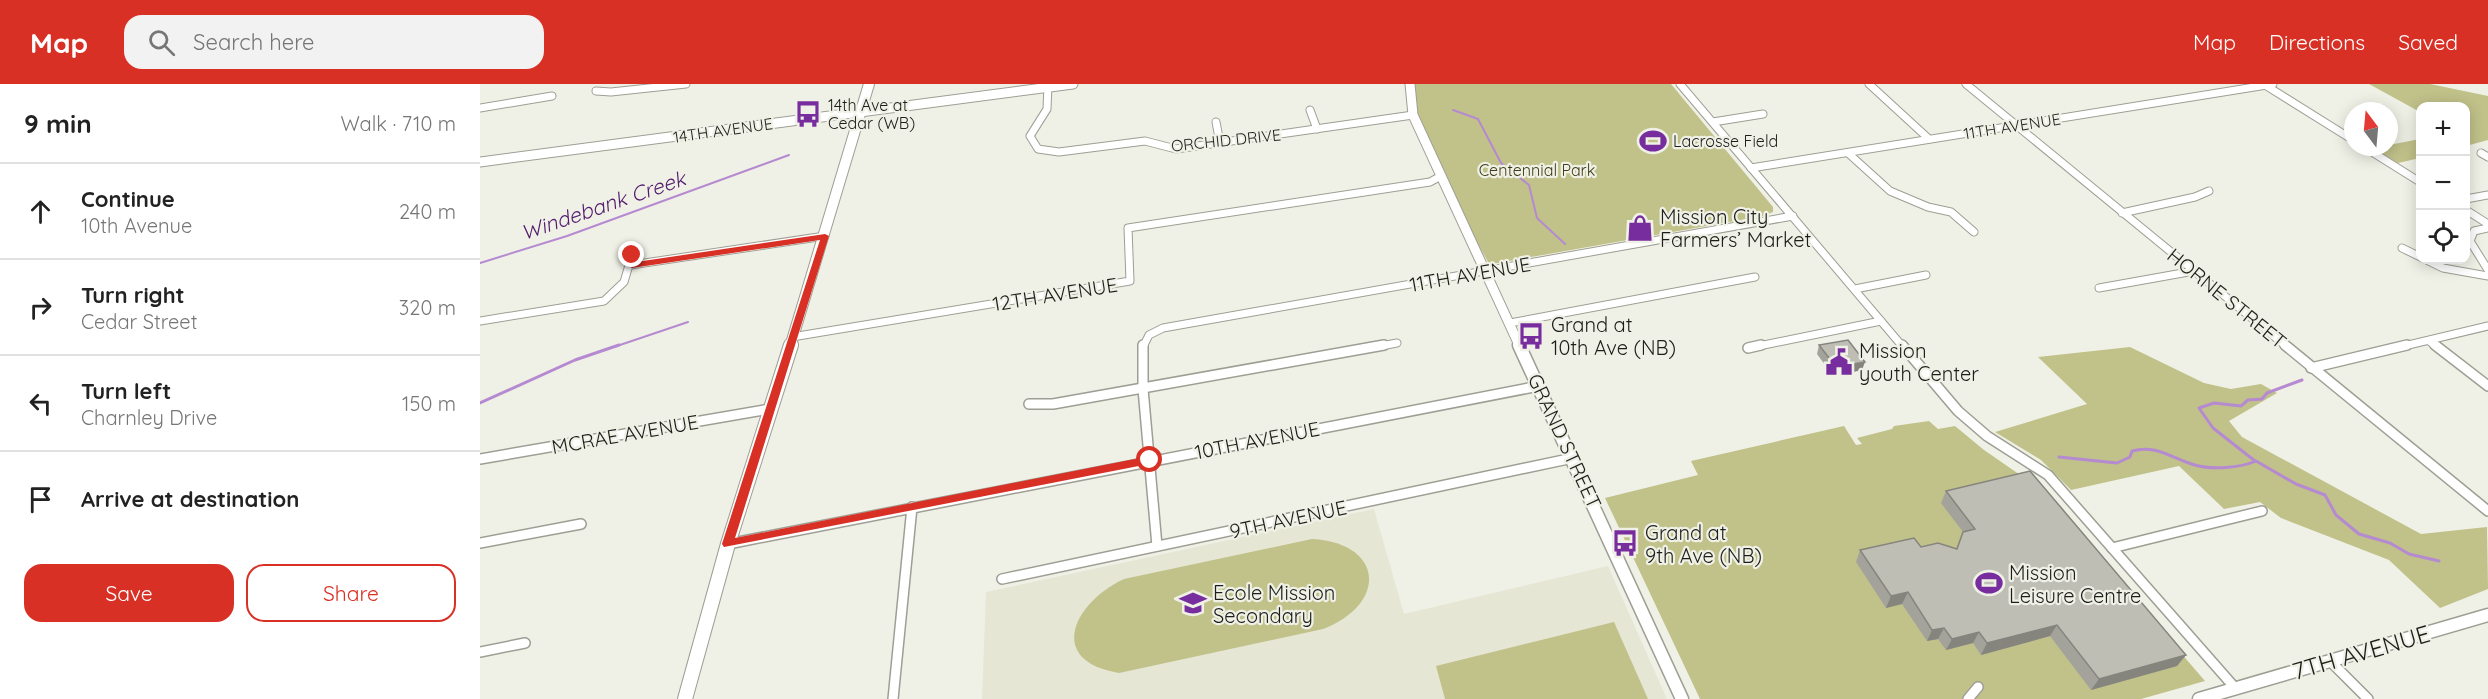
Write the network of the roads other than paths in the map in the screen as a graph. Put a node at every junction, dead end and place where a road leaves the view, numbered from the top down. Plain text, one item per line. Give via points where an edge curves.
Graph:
1 (633, 84) edge
2 (686, 84) edge
3 (869, 84) edge
4 (1073, 84) edge
5 (1410, 84) edge
6 (1680, 84) edge
7 (1869, 84) edge
8 (1966, 84) edge
9 (2273, 84) edge
10 (1048, 86) edge
11 (2265, 86) edge
12 (596, 91) dead end
13 (629, 91) junction
14 (552, 96) dead end
15 (480, 108) edge
16 (1310, 110) dead end
17 (861, 112) junction
18 (1763, 114) dead end
19 (1413, 115) junction
20 (1216, 122) dead end
21 (1713, 122) junction
22 (2017, 126) junction
23 (1317, 129) junction
24 (2344, 134) edge
25 (1929, 139) junction
26 (1220, 143) junction
27 (1848, 153) junction
28 (2481, 153) dead end
29 (2379, 156) edge
30 (2488, 157) edge
31 (480, 162) edge
32 (1751, 168) junction
33 (1441, 176) junction
34 (2416, 179) edge
35 (2210, 191) dead end
36 (2488, 195) edge
37 (2470, 199) edge
38 (2122, 213) junction
39 (2470, 213) edge
40 (1793, 216) junction
41 (2488, 226) edge
42 (1974, 232) dead end
43 (825, 236) junction
44 (2402, 248) dead end
45 (632, 255) dead end
46 (632, 265) junction
47 (2488, 270) edge
48 (2194, 271) junction
49 (1485, 272) junction
50 (1926, 276) dead end
51 (2488, 276) edge
52 (1755, 278) dead end
53 (2099, 288) dead end
54 (1855, 289) junction
55 (480, 321) edge
56 (1881, 321) junction
57 (1510, 323) junction
58 (2488, 326) edge
59 (792, 337) junction
60 (2429, 341) junction
61 (1396, 344) dead end
62 (1748, 348) dead end
63 (2312, 368) junction
64 (1539, 386) junction
65 (2488, 386) edge
66 (1143, 389) junction
67 (1029, 404) dead end
68 (770, 408) junction
69 (1573, 458) junction
70 (480, 459) edge
71 (1150, 460) junction
72 (912, 507) junction
73 (2262, 511) dead end
74 (2488, 511) edge
75 (581, 524) dead end
76 (480, 543) edge
77 (728, 544) junction
78 (1157, 546) junction
79 (2112, 548) junction
80 (1002, 579) dead end
81 (2488, 615) edge
82 (525, 643) dead end
83 (480, 652) edge
84 (2330, 661) junction
85 (1978, 687) dead end
86 (2236, 688) junction
87 (685, 699) edge
88 (893, 699) edge
89 (1682, 699) edge
90 (1968, 699) edge
91 (2199, 699) edge
92 (2368, 699) edge

1 - 13 street
2 - 13 street
3 - 17 main road
4 - 10 street, 14TH AVENUE
5 - 19 street, GRAND STREET
6 - 21 street
7 - 25 street
8 - 22 street, HORNE STREET
9 - 11 street, 11TH AVENUE
10 - 17 street, 14TH AVENUE
10 - 26 street, ORCHID DRIVE via 1047,109 1030,136 1041,150 1059,152 1141,141 1171,149
11 - 22 street, 11TH AVENUE
11 - 24 street
12 - 13 street
14 - 15 street
16 - 23 street
17 - 31 street, 14TH AVENUE
17 - 43 main road
18 - 21 street
19 - 23 street, ORCHID DRIVE
19 - 33 street, GRAND STREET
20 - 26 street
21 - 32 street
22 - 25 street, 11TH AVENUE
22 - 38 street, HORNE STREET
23 - 26 street, ORCHID DRIVE
25 - 27 street, 11TH AVENUE
27 - 32 street, 11TH AVENUE
27 - 42 street via 1890,191 1951,212
28 - 30 street
29 - 34 street
32 - 40 street
33 - 49 street, GRAND STREET
33 - 59 street, 12TH AVENUE via 1430,182 1128,228 1130,281
35 - 38 street
36 - 37 street
38 - 48 street, HORNE STREET
39 - 41 street
40 - 49 street, 11TH AVENUE
40 - 54 street
41 - 47 street via 2474,231 2470,241
43 - 46 street
43 - 59 main road
44 - 51 street via 2423,262 2454,272
45 - 46 street
46 - 55 street via 620,290 604,301
48 - 53 street
48 - 63 street, HORNE STREET
49 - 57 street, GRAND STREET
49 - 66 street, 11TH AVENUE via 1163,328 1143,345
50 - 54 street
52 - 57 street
54 - 56 street
56 - 62 street
56 - 79 street via 1958,411 1987,436 2048,475
57 - 64 street, GRAND STREET
58 - 60 street
59 - 68 main road
60 - 63 street
60 - 65 street
61 - 66 street
63 - 74 street, HORNE STREET
64 - 69 street, GRAND STREET
64 - 71 street, 10TH AVENUE
66 - 67 street via 1053,404
66 - 71 street
68 - 70 street, MCRAE AVENUE
68 - 77 main road
69 - 78 street, 9TH AVENUE
69 - 89 street, GRAND STREET
71 - 72 street, 10TH AVENUE
71 - 78 street
72 - 77 street, 10TH AVENUE
72 - 88 street
73 - 79 street
75 - 76 street
77 - 87 main road
78 - 80 street, 9TH AVENUE
79 - 86 street
81 - 84 street, 7TH AVENUE
82 - 83 street
84 - 86 street, 7TH AVENUE
84 - 92 street
85 - 90 street
86 - 91 street, 7TH AVENUE

